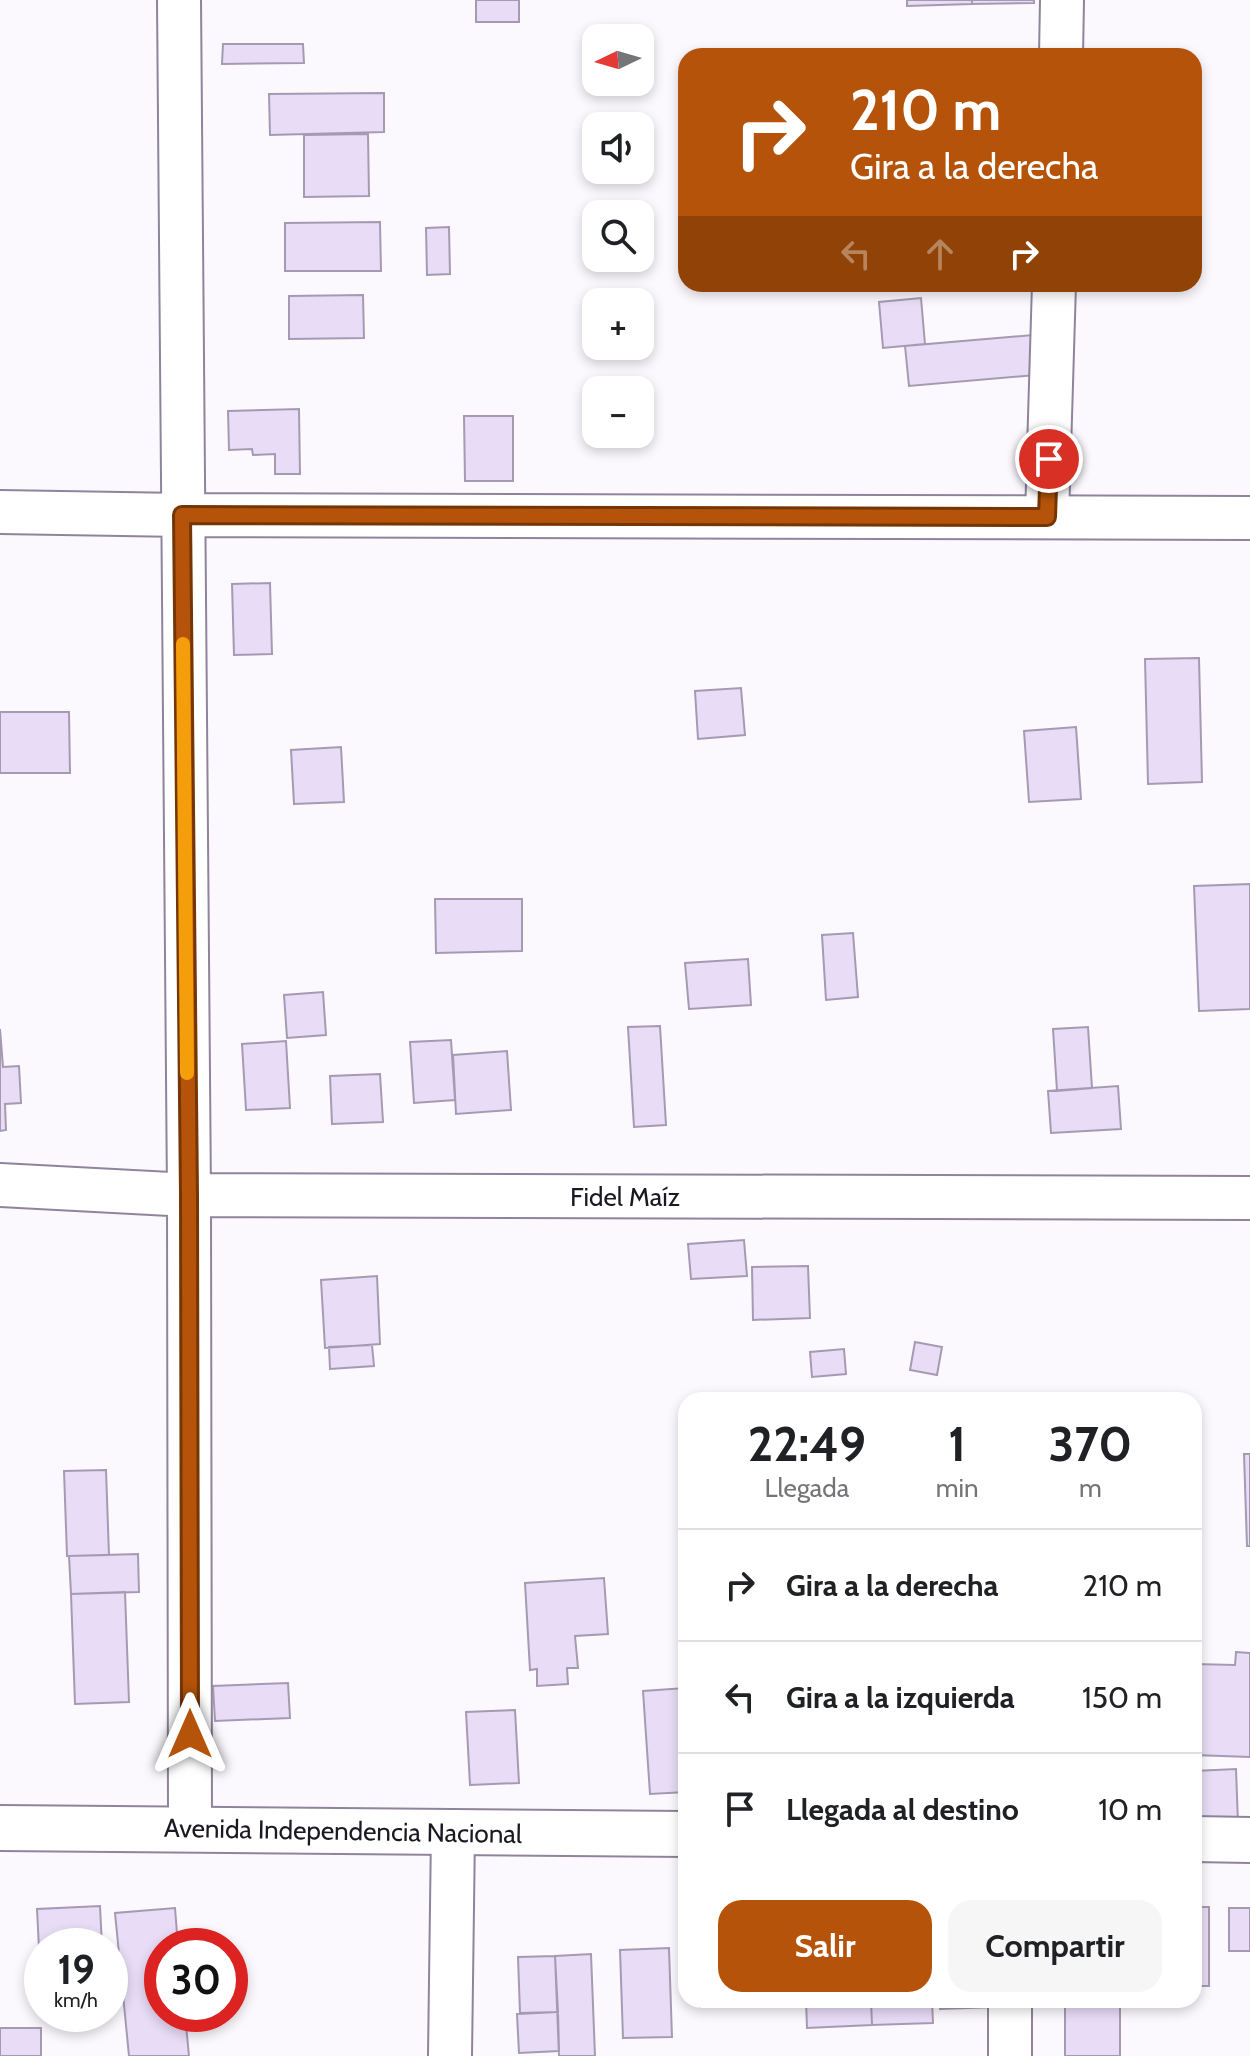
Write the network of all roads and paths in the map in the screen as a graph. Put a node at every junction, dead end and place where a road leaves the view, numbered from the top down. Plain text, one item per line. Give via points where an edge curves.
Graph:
1 (179, 0) edge
2 (1062, 0) edge
3 (1061, 48) edge
4 (1054, 292) edge
5 (0, 512) edge
6 (182, 515) junction
7 (1047, 517) junction
8 (1250, 518) edge
9 (0, 1185) edge
10 (189, 1195) junction
11 (1250, 1198) edge
12 (0, 1828) edge
13 (190, 1829) junction
14 (453, 1832) junction
15 (678, 1834) edge
16 (1202, 1839) edge
17 (1250, 1840) edge
18 (1010, 2008) edge
19 (450, 2056) edge
20 (1010, 2056) edge

1 - 6 street
2 - 3 street
4 - 7 street
5 - 6 street
6 - 7 street
6 - 10 street
7 - 8 street
9 - 10 street, Fidel Maíz
10 - 11 street, Fidel Maíz
10 - 13 street
12 - 13 main road, Avenida Independencia Nacional
13 - 14 main road, Avenida Independencia Nacional
14 - 15 main road, Avenida Independencia Nacional
14 - 19 street
16 - 17 main road
18 - 20 street

